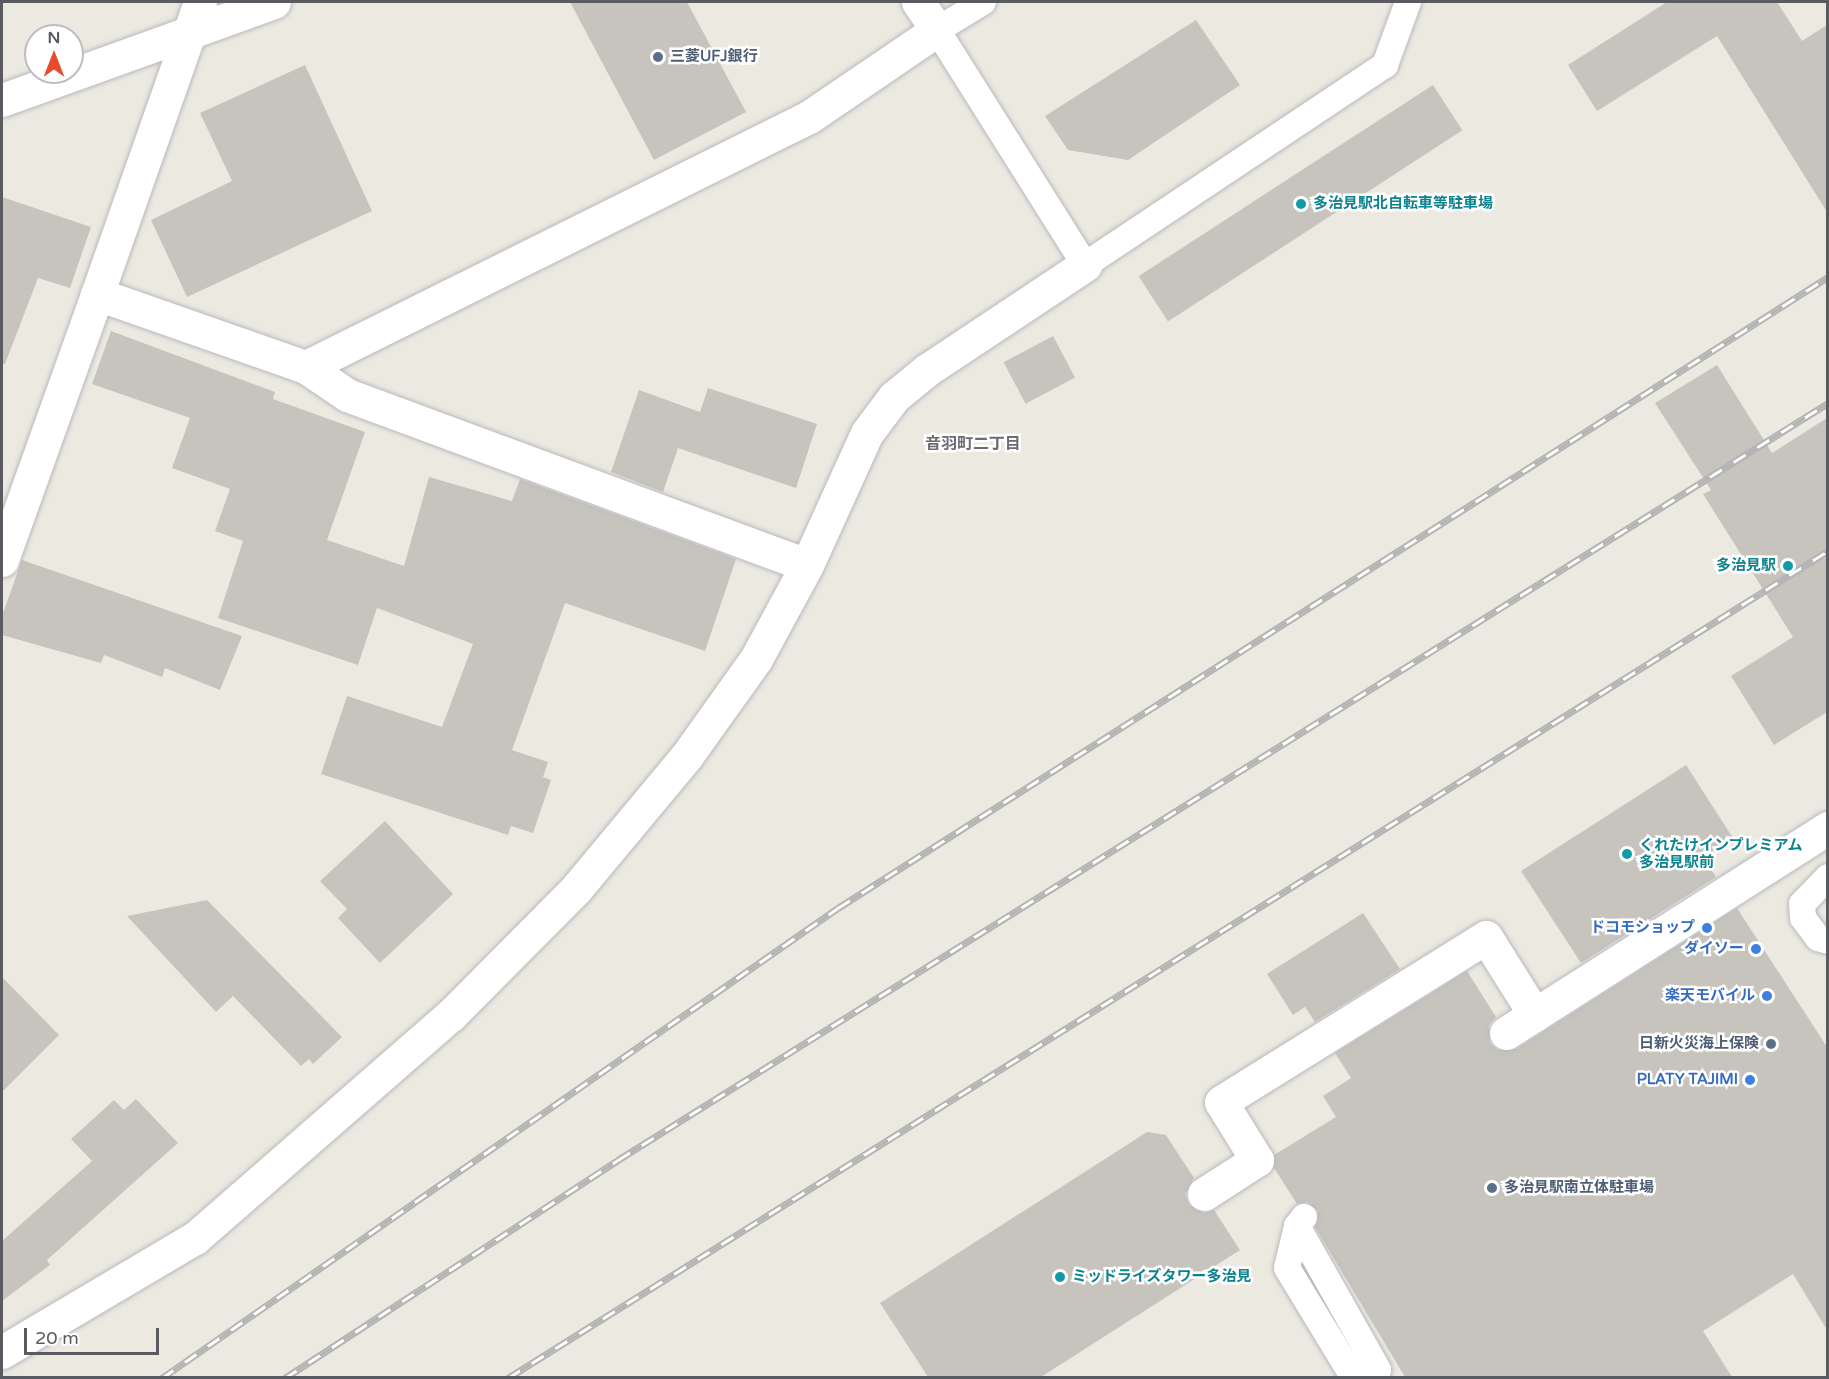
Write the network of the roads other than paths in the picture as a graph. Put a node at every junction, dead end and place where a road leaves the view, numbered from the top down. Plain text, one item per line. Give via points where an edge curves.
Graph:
1 (200, 2) edge
2 (274, 2) edge
3 (918, 2) edge
4 (982, 2) edge
5 (1408, 2) edge
6 (937, 30) junction
7 (188, 35) junction
8 (2, 100) edge
9 (1085, 265) junction
10 (97, 294) junction
11 (306, 367) junction
12 (2, 560) edge
13 (807, 565) junction
14 (1827, 828) edge
15 (1827, 877) edge
16 (1827, 941) edge
17 (1535, 1015) junction
18 (1506, 1033) dead end
19 (1204, 1194) dead end
20 (2, 1352) edge
21 (1354, 1377) edge
22 (1374, 1377) edge

1 - 7 street
2 - 7 street
3 - 6 street
4 - 6 lane
5 - 9 lane via 1384,65
6 - 9 lane
6 - 11 street via 808,117
7 - 8 street
7 - 10 street
9 - 13 street via 927,370 894,398 867,433
10 - 11 street
10 - 12 street
11 - 13 street via 347,395
13 - 20 street via 756,659 686,757 576,889 451,1015 195,1238
14 - 17 street
15 - 16 lane via 1802,904 1803,918 1818,938
17 - 18 street
17 - 19 street via 1486,937 1221,1102 1257,1160
21 - 22 lane via 1287,1268 1301,1221 1378,1370

